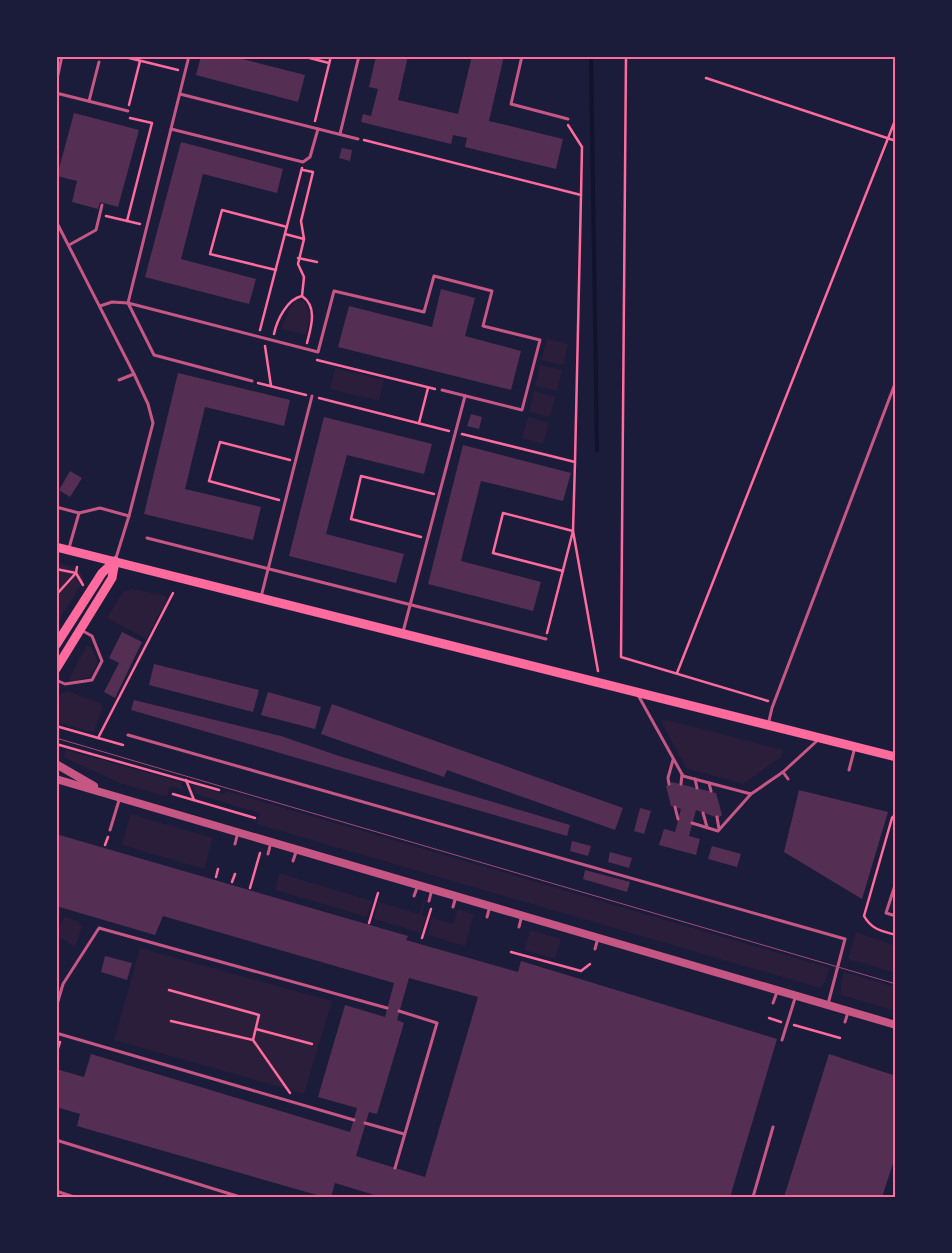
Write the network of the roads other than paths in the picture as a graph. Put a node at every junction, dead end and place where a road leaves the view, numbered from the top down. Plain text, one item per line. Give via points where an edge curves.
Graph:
1 (62, 56) edge
2 (189, 56) edge
3 (359, 56) edge
4 (522, 56) edge
5 (98, 62) dead end
6 (56, 84) edge
7 (56, 93) edge
8 (180, 94) junction
9 (89, 101) junction
10 (128, 111) road end
11 (568, 119) dead end
12 (315, 128) junction
13 (171, 129) junction
14 (340, 134) junction
15 (358, 139) road end
16 (102, 206) dead end
17 (56, 221) edge
18 (69, 245) junction
19 (128, 303) junction
20 (100, 306) junction
21 (134, 374) junction
22 (119, 380) dead end
23 (252, 381) road end
24 (896, 381) edge
25 (442, 390) road end
26 (312, 396) road end
27 (465, 396) junction
28 (56, 506) edge
29 (79, 513) junction
30 (129, 516) junction
31 (147, 538) dead end
32 (56, 547) edge
33 (68, 550) junction
34 (115, 561) junction
35 (268, 569) junction
36 (261, 598) junction
37 (410, 605) junction
38 (80, 630) junction
39 (402, 635) junction
40 (546, 640) road end
41 (56, 645) edge
42 (56, 669) edge
43 (56, 680) edge
44 (636, 692) junction
45 (768, 725) junction
46 (128, 735) dead end
47 (820, 738) junction
48 (855, 747) junction
49 (896, 757) edge
50 (673, 760) junction
51 (56, 764) edge
52 (849, 770) dead end
53 (783, 772) junction
54 (682, 774) junction
55 (56, 779) edge
56 (695, 779) junction
57 (788, 779) dead end
58 (709, 783) junction
59 (669, 784) dead end
60 (681, 784) dead end
61 (697, 788) dead end
62 (103, 791) junction
63 (711, 791) dead end
64 (751, 794) junction
65 (120, 796) junction
66 (675, 807) dead end
67 (703, 813) dead end
68 (717, 817) dead end
69 (678, 820) dead end
70 (692, 823) dead end
71 (707, 827) junction
72 (110, 830) dead end
73 (720, 830) junction
74 (239, 831) junction
75 (268, 840) junction
76 (235, 844) dead end
77 (297, 848) junction
78 (268, 854) dead end
79 (293, 861) dead end
80 (896, 882) edge
81 (418, 884) junction
82 (433, 888) junction
83 (456, 895) junction
84 (414, 896) dead end
85 (429, 901) dead end
86 (491, 905) junction
87 (453, 908) dead end
88 (522, 915) junction
89 (896, 916) edge
90 (487, 917) dead end
91 (519, 927) dead end
92 (598, 937) junction
93 (595, 949) dead end
94 (777, 990) junction
95 (796, 996) junction
96 (773, 1003) dead end
97 (827, 1005) junction
98 (56, 1008) edge
99 (387, 1008) dead end
100 (399, 1011) dead end
101 (848, 1011) junction
102 (845, 1022) dead end
103 (896, 1025) edge
104 (56, 1033) edge
105 (782, 1040) dead end
106 (354, 1120) dead end
107 (365, 1123) dead end
108 (773, 1127) dead end
109 (404, 1134) junction
110 (56, 1140) edge
111 (394, 1168) dead end
112 (56, 1191) edge
113 (74, 1197) edge
114 (240, 1197) edge
115 (753, 1197) edge

1 - 6 lane
2 - 8 lane
3 - 14 lane
4 - 11 lane via 511,104
5 - 9 lane
7 - 9 lane
8 - 12 lane
8 - 13 lane
9 - 10 lane
12 - 13 lane via 310,156 303,162
12 - 14 lane
13 - 19 lane
14 - 15 lane
16 - 18 lane via 96,230
17 - 18 lane
18 - 20 lane
19 - 20 lane via 112,302
19 - 23 lane via 154,355
19 - 27 lane via 318,352 334,291 424,312 434,276 492,290 483,326 540,340 522,410
20 - 21 lane
21 - 22 lane
21 - 30 lane via 153,424
24 - 45 lane
25 - 27 lane
26 - 35 lane
27 - 37 lane
28 - 29 lane
29 - 30 lane via 100,508
29 - 33 lane
30 - 34 lane
31 - 35 lane
32 - 33 main road
33 - 34 main road
34 - 36 main road
34 - 38 main road via 112,578
34 - 41 main road via 102,573
35 - 36 lane
35 - 37 lane
36 - 39 main road
37 - 39 lane
37 - 40 lane
38 - 42 main road
38 - 43 lane via 92,636 102,662 92,680 65,684
39 - 44 main road
44 - 45 main road
44 - 50 lane
45 - 47 main road
46 - 97 lane via 845,939
47 - 48 main road
47 - 53 lane
48 - 49 main road
48 - 52 lane
50 - 54 lane
50 - 59 lane
51 - 62 street
53 - 57 lane
53 - 64 lane
54 - 56 lane
54 - 60 lane
55 - 62 street
56 - 58 lane
56 - 61 lane
58 - 63 lane
58 - 64 lane
62 - 65 street
64 - 73 lane
65 - 72 lane
65 - 74 street
66 - 69 lane
67 - 71 lane
68 - 73 lane
70 - 71 lane
71 - 73 lane
74 - 75 street
74 - 76 lane
75 - 77 street
75 - 78 lane
77 - 79 lane
77 - 81 street
80 - 89 lane via 886,913
81 - 82 street
81 - 84 lane
82 - 83 street
82 - 85 lane
83 - 86 street
83 - 87 lane
86 - 88 street
86 - 90 lane
88 - 91 lane
88 - 92 street
92 - 93 lane
92 - 94 street
94 - 95 street
94 - 96 lane
95 - 97 street
95 - 105 lane
97 - 101 street
98 - 99 lane via 63,984 99,928
100 - 109 lane via 437,1022
101 - 102 lane
101 - 103 street
104 - 106 lane
107 - 109 lane
108 - 115 lane
109 - 111 lane
110 - 114 lane
112 - 113 lane

